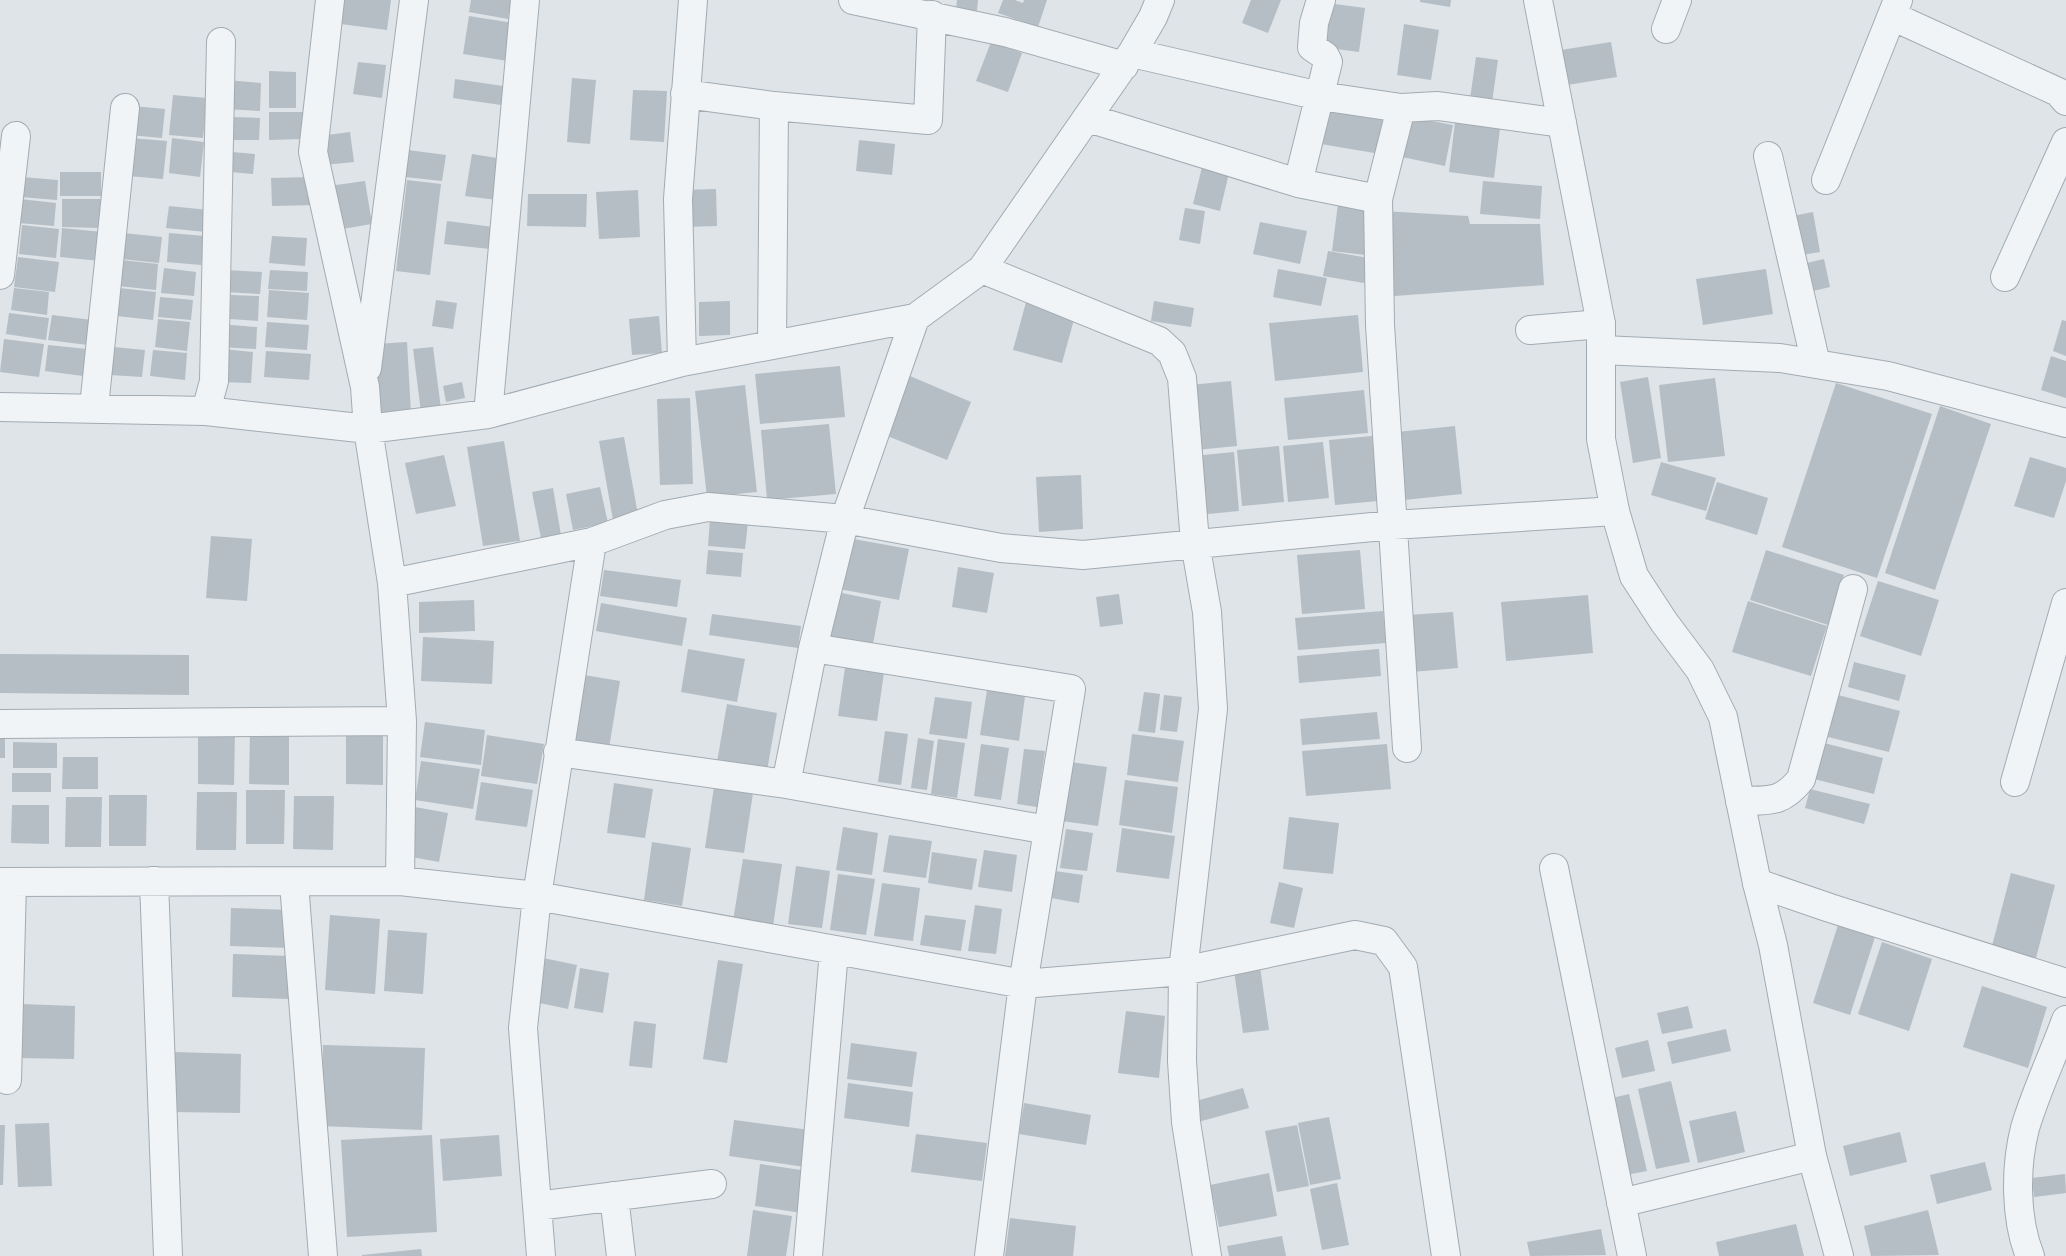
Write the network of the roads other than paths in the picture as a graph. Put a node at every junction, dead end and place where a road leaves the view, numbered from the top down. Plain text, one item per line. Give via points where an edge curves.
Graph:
1 (330, 0) edge
2 (414, 0) edge
3 (525, 0) edge
4 (693, 0) edge
5 (853, 0) edge
6 (1160, 0) edge
7 (1321, 0) edge
8 (1538, 0) edge
9 (1678, 0) edge
10 (1895, 8) edge
11 (932, 16) junction
12 (1666, 29) dead end
13 (221, 42) dead end
14 (1128, 60) junction
15 (685, 94) junction
16 (1320, 96) junction
17 (2066, 101) edge
18 (774, 106) junction
19 (125, 108) dead end
20 (1401, 108) junction
21 (1088, 118) junction
22 (1562, 123) junction
23 (16, 136) dead end
24 (2066, 142) edge
25 (1768, 156) dead end
26 (1826, 180) dead end
27 (1298, 182) junction
28 (1378, 198) junction
29 (982, 269) junction
30 (0, 275) edge
31 (2005, 276) dead end
32 (915, 318) junction
33 (1530, 330) dead end
34 (1602, 337) junction
35 (772, 345) junction
36 (682, 362) junction
37 (1816, 364) junction
38 (365, 387) junction
39 (0, 407) edge
40 (94, 407) junction
41 (206, 411) junction
42 (488, 414) junction
43 (2066, 423) edge
44 (368, 430) junction
45 (1615, 511) junction
46 (845, 519) junction
47 (1394, 524) junction
48 (592, 542) junction
49 (1195, 543) junction
50 (392, 583) junction
51 (1853, 589) dead end
52 (2066, 603) edge
53 (813, 648) junction
54 (402, 721) junction
55 (0, 724) edge
56 (1407, 748) dead end
57 (558, 752) junction
58 (2014, 782) dead end
59 (786, 784) junction
60 (1740, 801) junction
61 (1048, 830) junction
62 (1554, 868) dead end
63 (154, 881) junction
64 (400, 881) junction
65 (6, 882) edge
66 (294, 882) junction
67 (1757, 882) junction
68 (537, 896) junction
69 (834, 951) junction
70 (1183, 971) junction
71 (2066, 983) edge
72 (1023, 984) junction
73 (2066, 1020) edge
74 (7, 1080) dead end
75 (1812, 1156) junction
76 (712, 1184) dead end
77 (614, 1196) junction
78 (1621, 1203) junction
79 (537, 1206) junction
80 (168, 1256) edge
81 (323, 1256) edge
82 (540, 1256) edge
83 (622, 1256) edge
84 (808, 1256) edge
85 (989, 1256) edge
86 (1207, 1256) edge
87 (1446, 1256) edge
88 (1632, 1256) edge
89 (1839, 1256) edge
90 (2030, 1256) edge

1 - 38 street via 312,152
2 - 38 street
3 - 42 street
4 - 15 street
5 - 11 street
6 - 14 street
7 - 16 street via 1314,23 1312,47 1328,62
8 - 22 street
9 - 12 street
10 - 17 street via 2058,92
10 - 26 street
11 - 14 street
11 - 18 street via 928,120
13 - 41 street via 214,381
14 - 16 street
14 - 21 street
15 - 18 street
15 - 36 street via 678,199
16 - 20 street
16 - 27 street
18 - 35 street
19 - 40 street
20 - 22 street via 1438,106
20 - 28 street
21 - 27 street
21 - 29 street
22 - 34 street
23 - 30 street
24 - 31 street
25 - 37 street
27 - 28 street
28 - 47 street via 1380,326
29 - 32 street
29 - 49 street via 1159,341 1172,353 1182,378
32 - 35 street
32 - 46 street
33 - 34 street
34 - 37 street
34 - 45 street via 1601,439
35 - 36 street
36 - 42 street
37 - 43 street via 1888,376
38 - 44 street
39 - 40 street
40 - 41 street
41 - 44 street
42 - 44 street
44 - 50 street
45 - 47 street
45 - 60 street via 1634,576 1700,670 1723,717
46 - 48 street via 708,506 664,515
46 - 49 street via 1001,548 1083,556
46 - 53 street
47 - 49 street
47 - 56 street
48 - 50 street
48 - 57 street
49 - 70 street via 1207,612 1213,708
50 - 54 street
51 - 60 street via 1801,779 1790,793 1774,800
52 - 58 street
53 - 59 street
53 - 61 street via 1071,689
54 - 55 street
54 - 64 street
57 - 59 street
57 - 68 street
59 - 61 street
60 - 67 street
61 - 72 street
62 - 78 street
63 - 65 street
63 - 66 street
63 - 80 street
64 - 66 street
64 - 68 street
65 - 74 street
66 - 81 street
67 - 71 street
67 - 75 street via 1773,945
68 - 69 street
68 - 79 street via 524,1028
69 - 72 street
69 - 84 street
70 - 72 street
70 - 86 street via 1182,1061 1186,1122
70 - 87 street via 1355,935 1384,941 1403,967
72 - 85 street
73 - 90 street via 2025,1129 2017,1184 2022,1237
75 - 78 street
75 - 89 street
76 - 77 street
77 - 79 street
77 - 83 street
78 - 88 street
79 - 82 street

